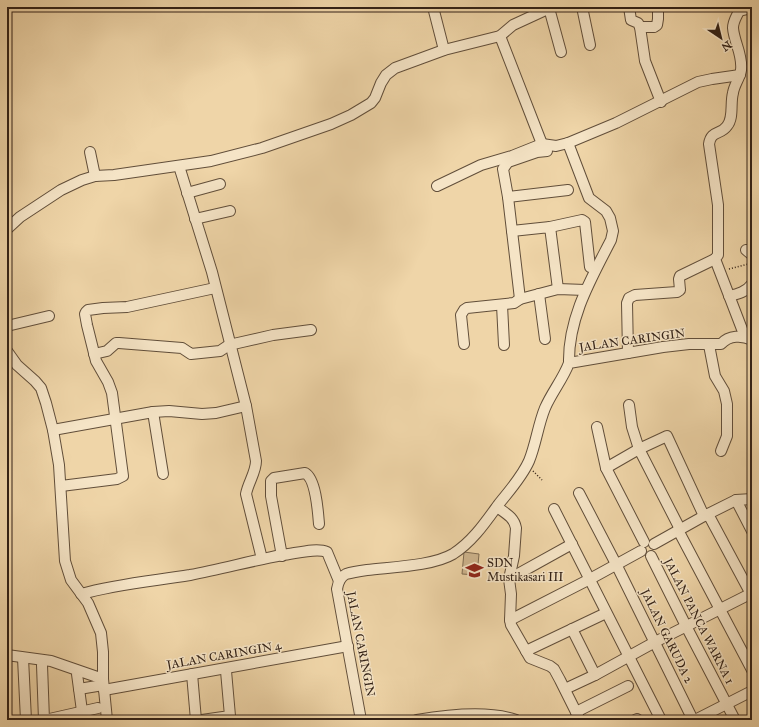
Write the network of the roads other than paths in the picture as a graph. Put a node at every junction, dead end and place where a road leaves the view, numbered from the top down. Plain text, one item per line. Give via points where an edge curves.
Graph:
1 (433, 7) edge
2 (551, 7) edge
3 (582, 7) edge
4 (629, 7) edge
5 (658, 7) edge
6 (752, 8) edge
7 (739, 9) edge
8 (640, 27) junction
9 (500, 36) junction
10 (590, 45) dead end
11 (444, 50) junction
12 (561, 52) dead end
13 (752, 67) edge
14 (741, 71) junction
15 (660, 102) junction
16 (568, 143) junction
17 (544, 148) junction
18 (90, 152) dead end
19 (179, 166) junction
20 (95, 176) junction
21 (220, 184) dead end
22 (437, 186) dead end
23 (568, 190) dead end
24 (187, 193) junction
25 (508, 197) junction
26 (230, 211) dead end
27 (195, 219) junction
28 (550, 227) junction
29 (7, 229) edge
30 (512, 231) junction
31 (715, 259) junction
32 (590, 267) dead end
33 (752, 284) edge
34 (215, 288) junction
35 (558, 290) junction
36 (585, 290) junction
37 (538, 294) junction
38 (729, 296) junction
39 (520, 299) junction
40 (502, 305) junction
41 (49, 316) dead end
42 (7, 326) edge
43 (311, 330) dead end
44 (545, 339) dead end
45 (749, 339) edge
46 (229, 344) junction
47 (464, 344) dead end
48 (504, 344) dead end
49 (709, 345) junction
50 (7, 351) edge
51 (628, 353) junction
52 (94, 354) junction
53 (569, 363) junction
54 (629, 405) dead end
55 (246, 406) junction
56 (153, 412) junction
57 (115, 419) junction
58 (597, 426) dead end
59 (53, 430) junction
60 (638, 449) junction
61 (721, 451) dead end
62 (606, 468) junction
63 (163, 474) dead end
64 (61, 486) junction
65 (579, 493) dead end
66 (752, 499) edge
67 (736, 500) junction
68 (497, 507) junction
69 (554, 509) dead end
70 (706, 515) junction
71 (319, 524) dead end
72 (752, 529) edge
73 (679, 530) junction
74 (572, 544) junction
75 (646, 545) junction
76 (282, 556) junction
77 (262, 559) junction
78 (616, 564) junction
79 (509, 579) junction
80 (590, 579) junction
81 (339, 581) junction
82 (81, 594) junction
83 (752, 594) edge
84 (720, 610) junction
85 (606, 613) junction
86 (510, 620) junction
87 (686, 626) junction
88 (572, 629) junction
89 (655, 642) junction
90 (348, 646) junction
91 (526, 651) junction
92 (7, 655) edge
93 (629, 657) junction
94 (23, 658) junction
95 (42, 665) dead end
96 (752, 670) edge
97 (226, 671) dead end
98 (77, 674) dead end
99 (192, 674) junction
100 (595, 675) junction
101 (103, 685) junction
102 (628, 686) dead end
103 (79, 689) junction
104 (565, 689) junction
105 (752, 691) edge
106 (727, 704) junction
107 (98, 708) dead end
108 (82, 711) junction
109 (578, 716) edge
110 (26, 720) edge
111 (44, 720) edge
112 (107, 720) edge
113 (196, 720) edge
114 (202, 720) edge
115 (361, 720) edge
116 (417, 720) edge
117 (516, 720) edge
118 (661, 720) edge
119 (694, 720) edge
120 (735, 720) edge

1 - 11 street
2 - 9 street via 513,25
2 - 12 street
3 - 10 street
4 - 8 street via 631,20
5 - 8 street via 657,25
6 - 7 street
7 - 14 street via 733,28
8 - 15 street via 646,61
9 - 11 street
9 - 17 street
11 - 19 street via 391,70 381,82 371,103 331,124 234,155
13 - 14 street
14 - 15 street via 698,82
14 - 31 street via 733,93 728,125 713,134 709,144 718,210 718,255
15 - 16 street
16 - 17 street
16 - 36 street via 587,193 592,201 606,211 613,228 612,240
17 - 22 street via 481,166
17 - 25 street via 508,162 503,169
18 - 20 street
19 - 20 street via 114,176
19 - 24 street
20 - 29 street via 61,190 20,216
21 - 24 street
23 - 25 street
24 - 27 street
25 - 30 street
26 - 27 street
27 - 34 street
28 - 30 street
28 - 32 street via 582,220 585,222
28 - 35 street
30 - 39 street
31 - 38 street
31 - 51 street via 680,276 680,290 676,292 635,295 629,298
33 - 38 street via 741,293
34 - 46 street
34 - 52 street via 127,307 88,310 85,314
35 - 36 street
35 - 37 street
36 - 53 street via 570,337
37 - 39 street
37 - 44 street
38 - 45 street
39 - 40 street
40 - 47 street via 464,310 461,314
40 - 48 street
41 - 42 street
43 - 46 street
45 - 49 street, JALAN CARINGIN via 731,337 721,344
46 - 52 street via 220,351 191,354 182,348 117,343 107,350
46 - 55 street
49 - 51 street, JALAN CARINGIN via 689,344
49 - 61 street via 715,376 724,391 727,404 727,436
50 - 59 street via 17,365 41,388
51 - 53 street, JALAN CARINGIN
52 - 57 street via 112,393
53 - 68 street, JALAN CARINGIN via 564,377 544,411 526,467
54 - 60 street
55 - 56 street via 202,414
55 - 77 street via 256,467 247,485 246,494
56 - 57 street
56 - 63 street
57 - 59 street
57 - 64 street via 123,476 117,479
58 - 62 street
59 - 64 street
60 - 62 street
60 - 70 street via 667,436
60 - 73 street
62 - 75 street
64 - 82 street via 65,561 71,580
65 - 78 street, JALAN GARUDA 2
66 - 67 street
67 - 70 street
67 - 72 street
68 - 79 street via 514,520 516,528
68 - 81 street, JALAN CARINGIN via 474,537 446,557 433,562 358,572 345,575
69 - 74 street
70 - 73 street
70 - 83 street
71 - 76 street via 313,485 308,475 305,473 274,478 271,481 271,496
73 - 75 street
73 - 84 street
74 - 79 street
74 - 80 street
75 - 78 street
75 - 87 street, JALAN PANCA WARNA 1 via 656,550 651,556
76 - 77 street
76 - 81 street via 323,550 329,555
77 - 82 street
78 - 80 street
78 - 89 street, JALAN GARUDA 2
79 - 86 street
80 - 85 street
80 - 86 street
81 - 90 street, JALAN CARINGIN via 337,589
82 - 101 street via 92,611 100,633
83 - 84 street
84 - 87 street
84 - 96 street
85 - 88 street
85 - 93 street
86 - 91 street via 513,631
87 - 89 street
87 - 106 street, JALAN PANCA WARNA 1
88 - 91 street
88 - 100 street
89 - 93 street
89 - 119 street, JALAN GARUDA 2
90 - 99 street, JALAN CARINGIN 4
90 - 115 street, JALAN CARINGIN
91 - 104 street via 530,658 554,669
92 - 94 street
93 - 100 street
93 - 118 street
94 - 101 street via 51,661
94 - 110 street
95 - 111 street
97 - 114 street via 230,716
98 - 103 street
99 - 101 street, JALAN CARINGIN 4
99 - 113 street
100 - 104 street
101 - 103 street, JALAN CARINGIN 4
101 - 112 street
102 - 109 street
103 - 108 street
104 - 109 street
105 - 106 street
106 - 119 street
106 - 120 street, JALAN PANCA WARNA 1
107 - 108 street
108 - 111 street
116 - 117 street via 470,714

